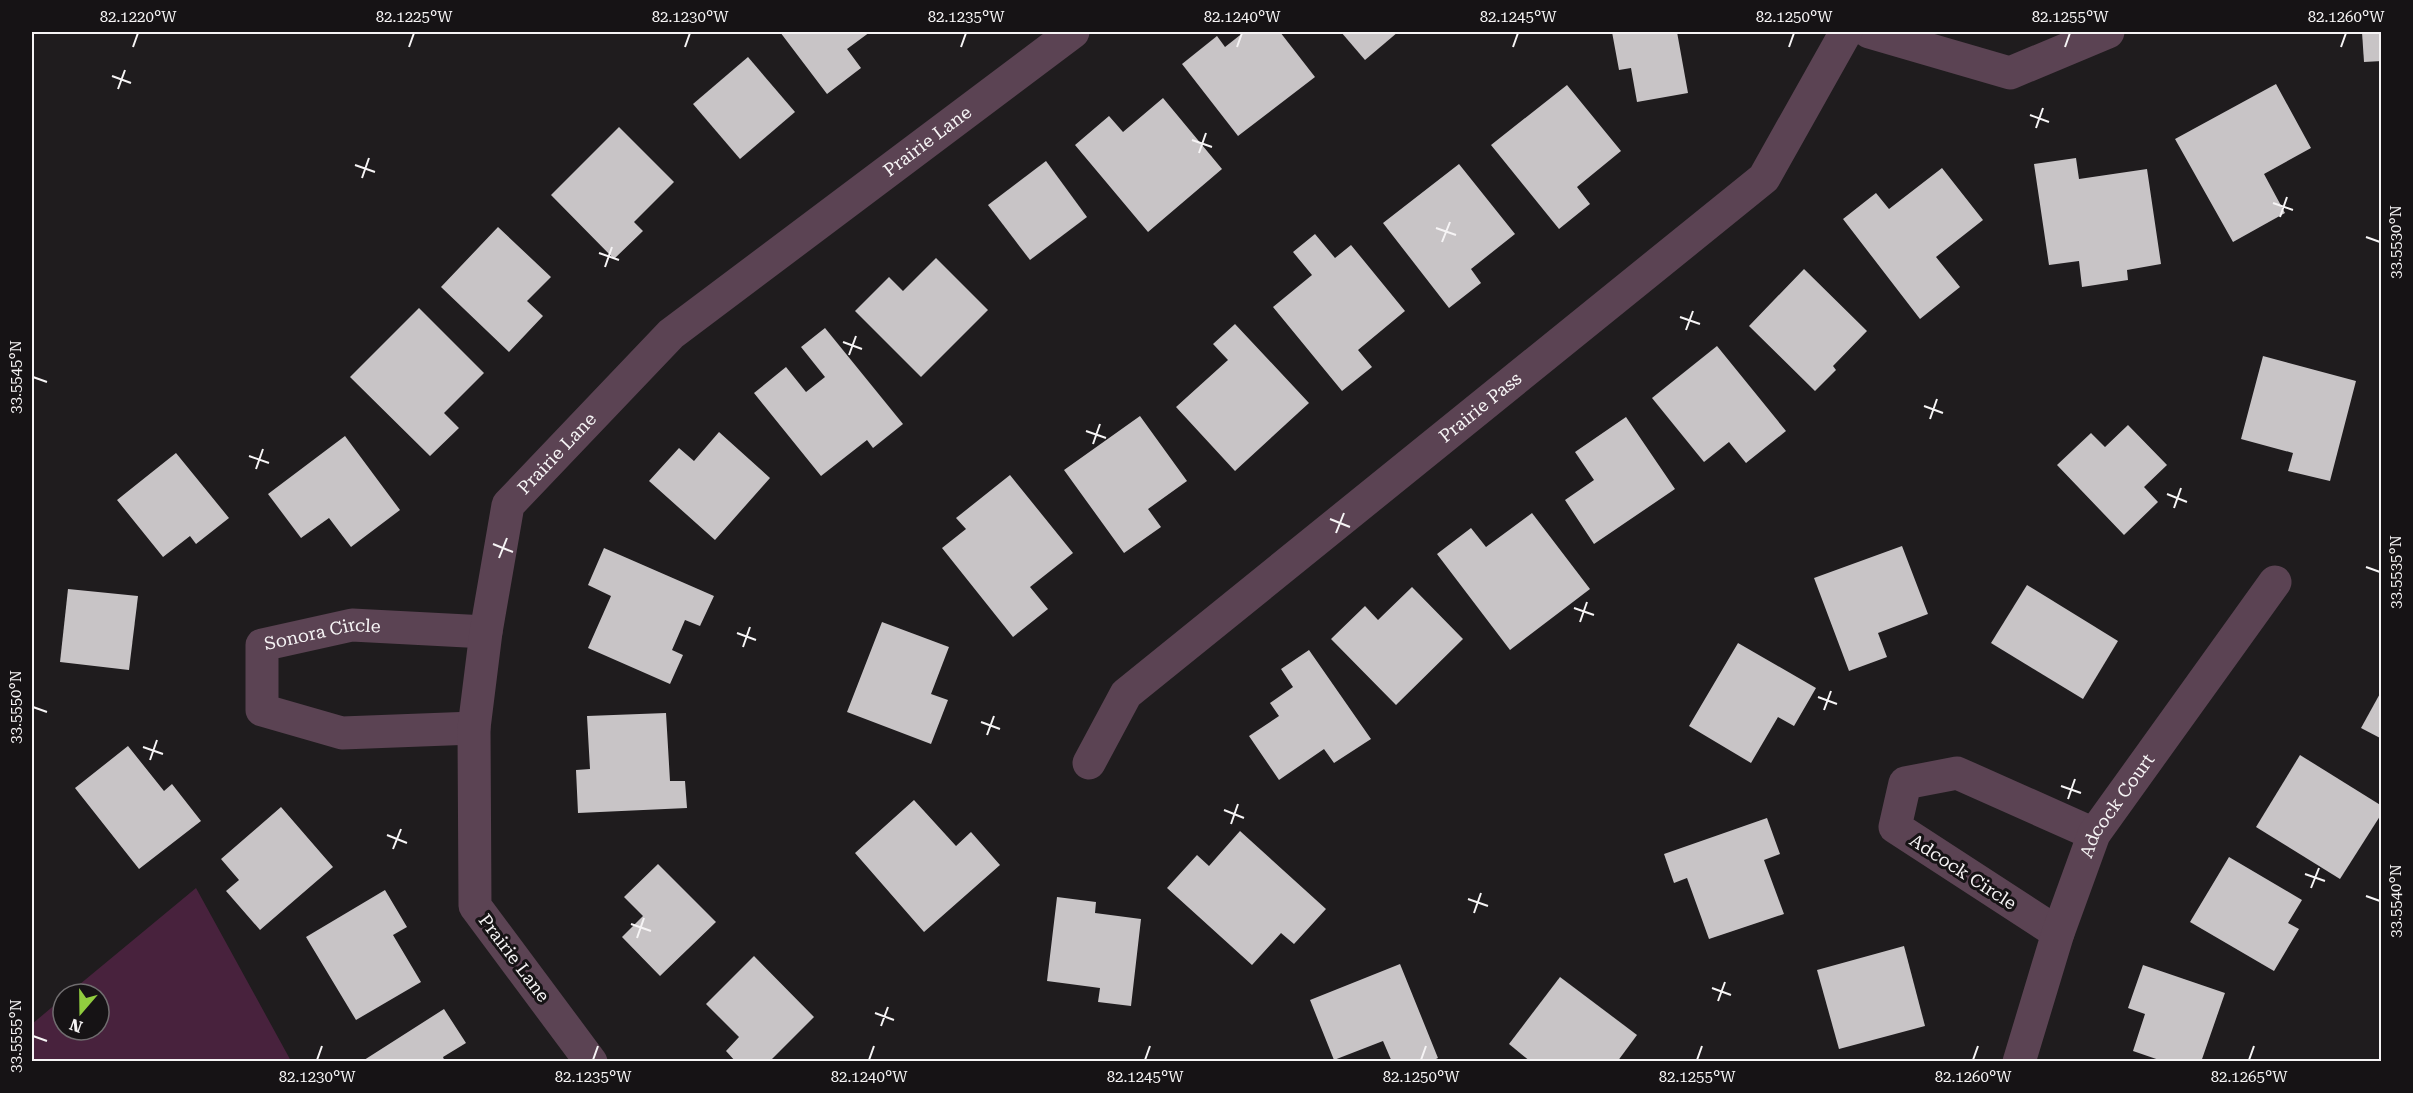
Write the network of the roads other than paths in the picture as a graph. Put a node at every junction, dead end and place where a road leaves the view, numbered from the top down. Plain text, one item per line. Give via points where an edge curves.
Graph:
1 (1073, 32) edge
2 (1846, 32) edge
3 (1869, 32) edge
4 (2108, 32) edge
5 (2275, 582) dead end
6 (486, 632) junction
7 (474, 728) junction
8 (1089, 763) dead end
9 (2094, 834) junction
10 (2058, 933) junction
11 (591, 1062) edge
12 (2019, 1062) edge

1 - 6 street, Prairie Lane via 671,334 508,505
2 - 8 street, Prairie Pass via 1764,178 1126,694
3 - 4 street via 2010,73
5 - 9 street, Adcock Court
6 - 7 street, Prairie Lane
6 - 7 street, Sonora Circle via 352,625 262,645 262,710 342,733
7 - 11 street, Prairie Lane via 475,906
9 - 10 street, Adcock Court
9 - 10 street, Adcock Circle via 1957,772 1905,783 1895,827
10 - 12 street, Adcock Court

